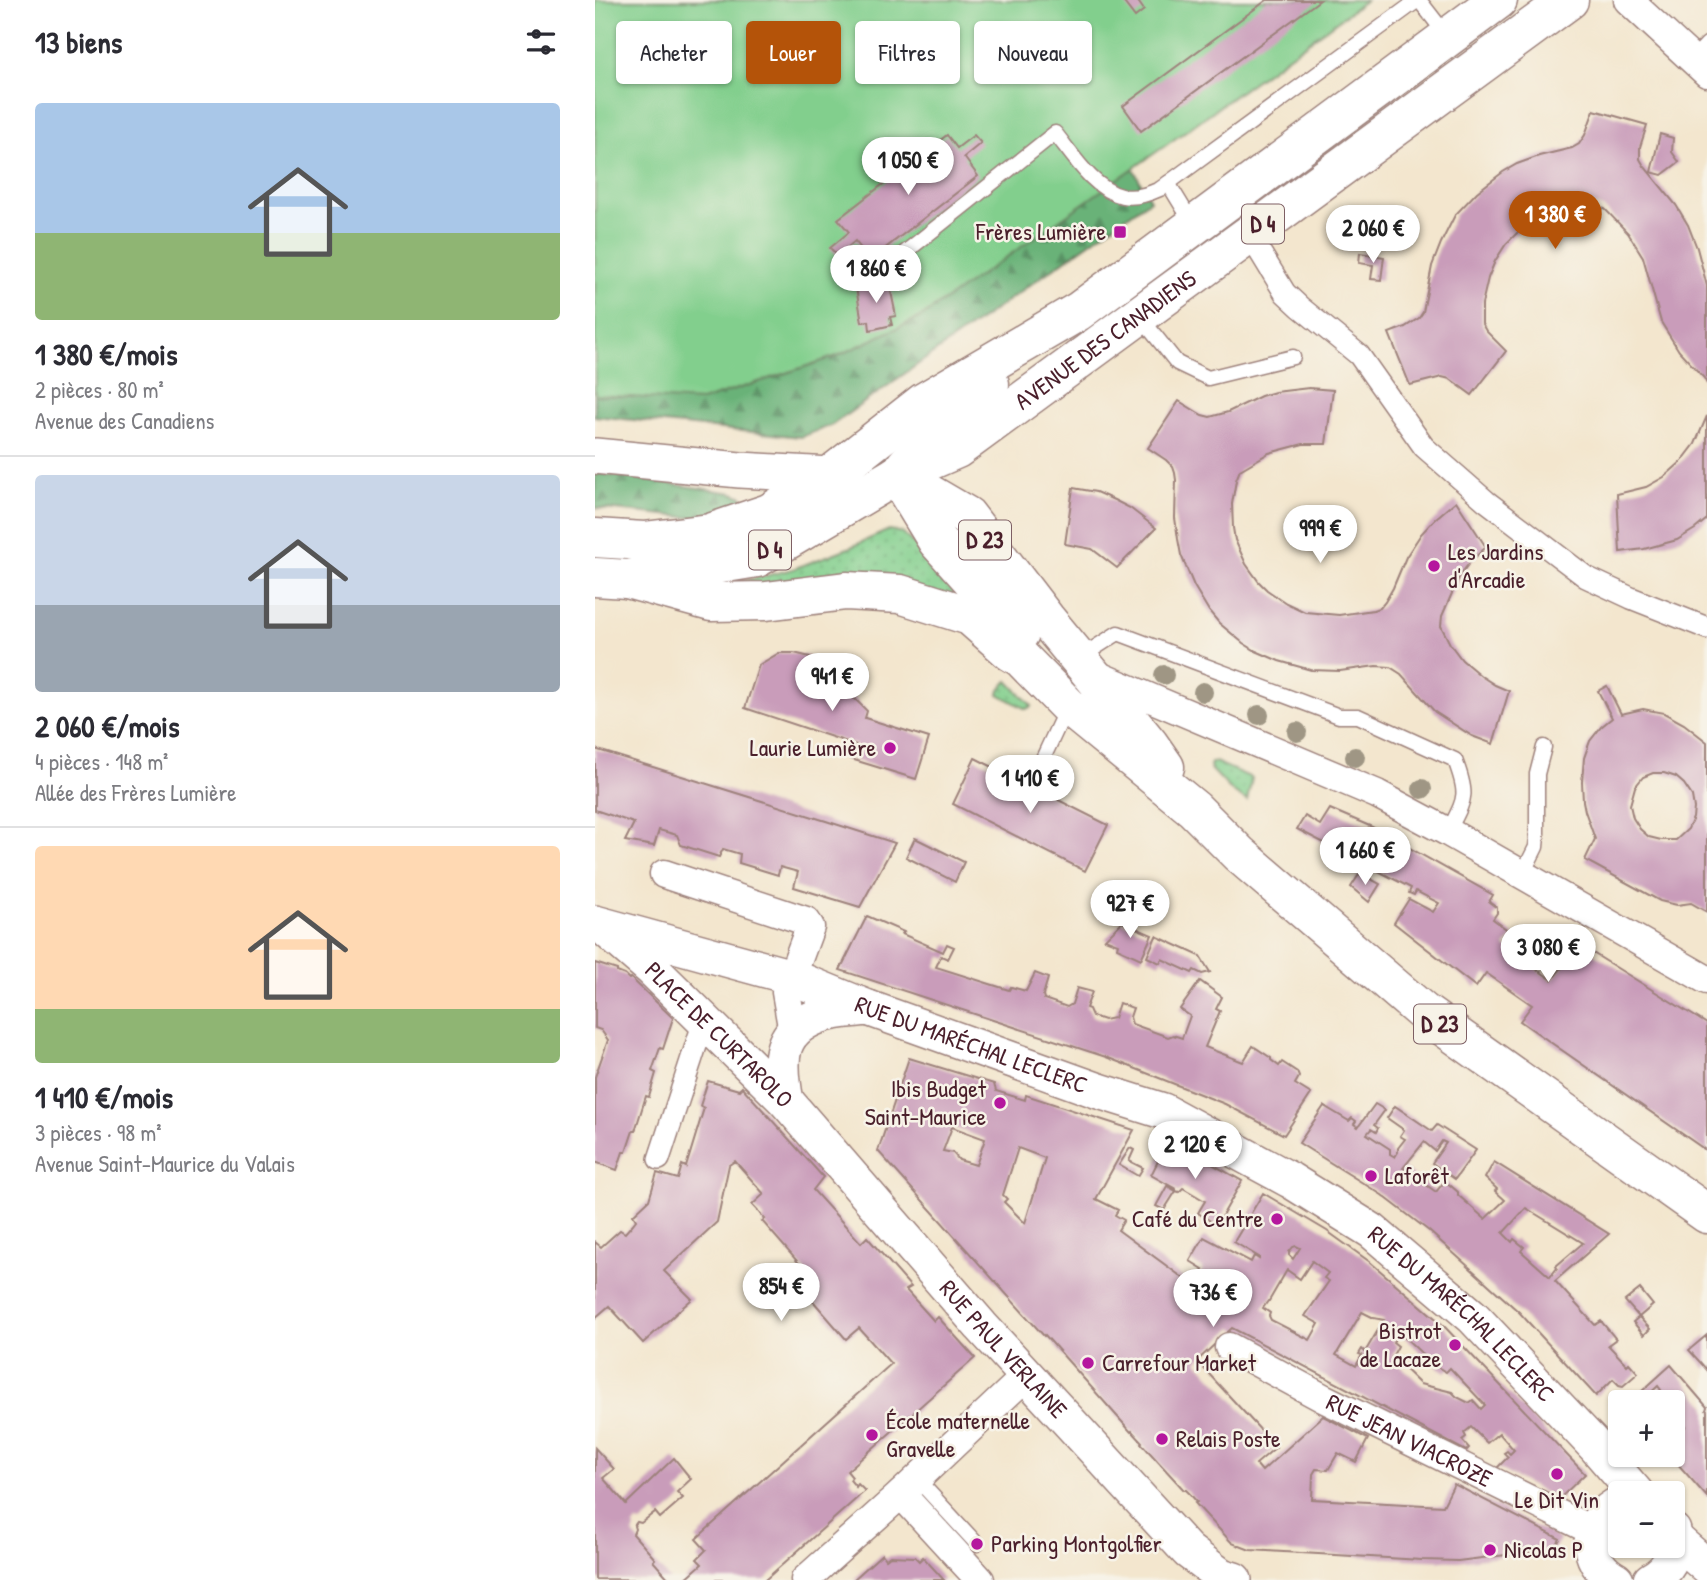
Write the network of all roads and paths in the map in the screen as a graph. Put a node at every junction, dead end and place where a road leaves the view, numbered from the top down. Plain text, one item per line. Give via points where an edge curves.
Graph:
1 (1419, 0) edge
2 (1498, 0) edge
3 (1569, 0) edge
4 (1628, 0) edge
5 (1448, 37) junction
6 (1702, 59) edge
7 (1168, 183) junction
8 (1194, 226) junction
9 (1249, 234) junction
10 (883, 271) dead end
11 (1079, 311) junction
12 (1139, 315) junction
13 (1293, 357) dead end
14 (595, 456) edge
15 (831, 475) junction
16 (897, 475) junction
17 (595, 538) edge
18 (611, 578) edge
19 (1707, 628) edge
20 (1085, 665) junction
21 (1067, 706) junction
22 (1196, 718) junction
23 (1133, 745) junction
24 (1544, 747) dead end
25 (1032, 782) dead end
26 (1448, 832) junction
27 (664, 874) dead end
28 (1522, 875) junction
29 (598, 923) edge
30 (792, 977) junction
31 (1707, 981) edge
32 (868, 1008) junction
33 (704, 1021) junction
34 (793, 1032) junction
35 (786, 1101) junction
36 (659, 1159) dead end
37 (1707, 1214) edge
38 (1229, 1347) dead end
39 (1026, 1376) junction
40 (1626, 1481) edge
41 (909, 1486) junction
42 (1608, 1510) edge
43 (1593, 1531) junction
44 (977, 1544) dead end
45 (1685, 1546) edge
46 (1672, 1558) edge
47 (1707, 1567) edge
48 (1224, 1579) edge
49 (1656, 1579) edge
50 (805, 1580) edge
51 (980, 1580) edge
52 (1616, 1580) edge

1 - 5 lane
1 - 7 lane
2 - 5 main road, AVENUE DES CANADIENS / D 4
3 - 9 main road, AVENUE DES CANADIENS / D 4
4 - 6 street
5 - 8 main road, AVENUE DES CANADIENS / D 4
7 - 8 lane
7 - 10 lane via 1148,194 1123,197 1104,188 1055,133
8 - 11 main road, AVENUE DES CANADIENS / D 4
9 - 12 main road, AVENUE DES CANADIENS / D 4
9 - 19 street via 1285,293 1359,355 1424,446 1486,501 1586,577
11 - 15 main road, AVENUE DES CANADIENS / D 4 via 924,402
11 - 16 main road via 939,426
12 - 13 lane via 1177,363 1208,378
12 - 16 main road, AVENUE DES CANADIENS / D 4 via 957,449
14 - 15 street
15 - 16 main road
15 - 17 main road, AVENUE DES CANADIENS / D 4 via 769,513 710,533 644,541
16 - 18 main road, AVENUE DES CANADIENS / D 4 via 757,558
16 - 20 main road, D 23 via 967,516
16 - 23 main road via 937,541 1034,648
18 - 21 main road via 711,602 767,601 846,591 900,594 970,617 1021,658
20 - 22 street
20 - 23 main road, D 23
20 - 26 lane via 1118,633 1339,716 1358,716 1455,760 1464,800
21 - 23 main road
21 - 25 lane
22 - 23 street
22 - 26 street via 1377,794
23 - 37 main road, D 23 via 1238,854 1423,1012
24 - 28 lane via 1537,774 1536,848
26 - 28 street
27 - 30 street via 806,921 810,927
28 - 31 street
29 - 30 street, RUE DU MARÉCHAL LECLERC
29 - 33 street, PLACE DE CURTAROLO
30 - 32 street, RUE DU MARÉCHAL LECLERC
30 - 34 street via 786,992
32 - 34 street, PLACE DE CURTAROLO via 825,1014
32 - 40 street, RUE DU MARÉCHAL LECLERC via 1163,1111 1372,1231 1473,1317
33 - 35 street, PLACE DE CURTAROLO
33 - 36 street
34 - 35 street, PLACE DE CURTAROLO via 781,1057
35 - 39 street, RUE PAUL VERLAINE
38 - 43 street, RUE JEAN VIACROZE
39 - 41 street
39 - 48 street, RUE PAUL VERLAINE via 1188,1551
41 - 44 lane
41 - 50 street
41 - 51 street
42 - 43 street
43 - 52 street via 1599,1567
45 - 47 street
46 - 49 street

